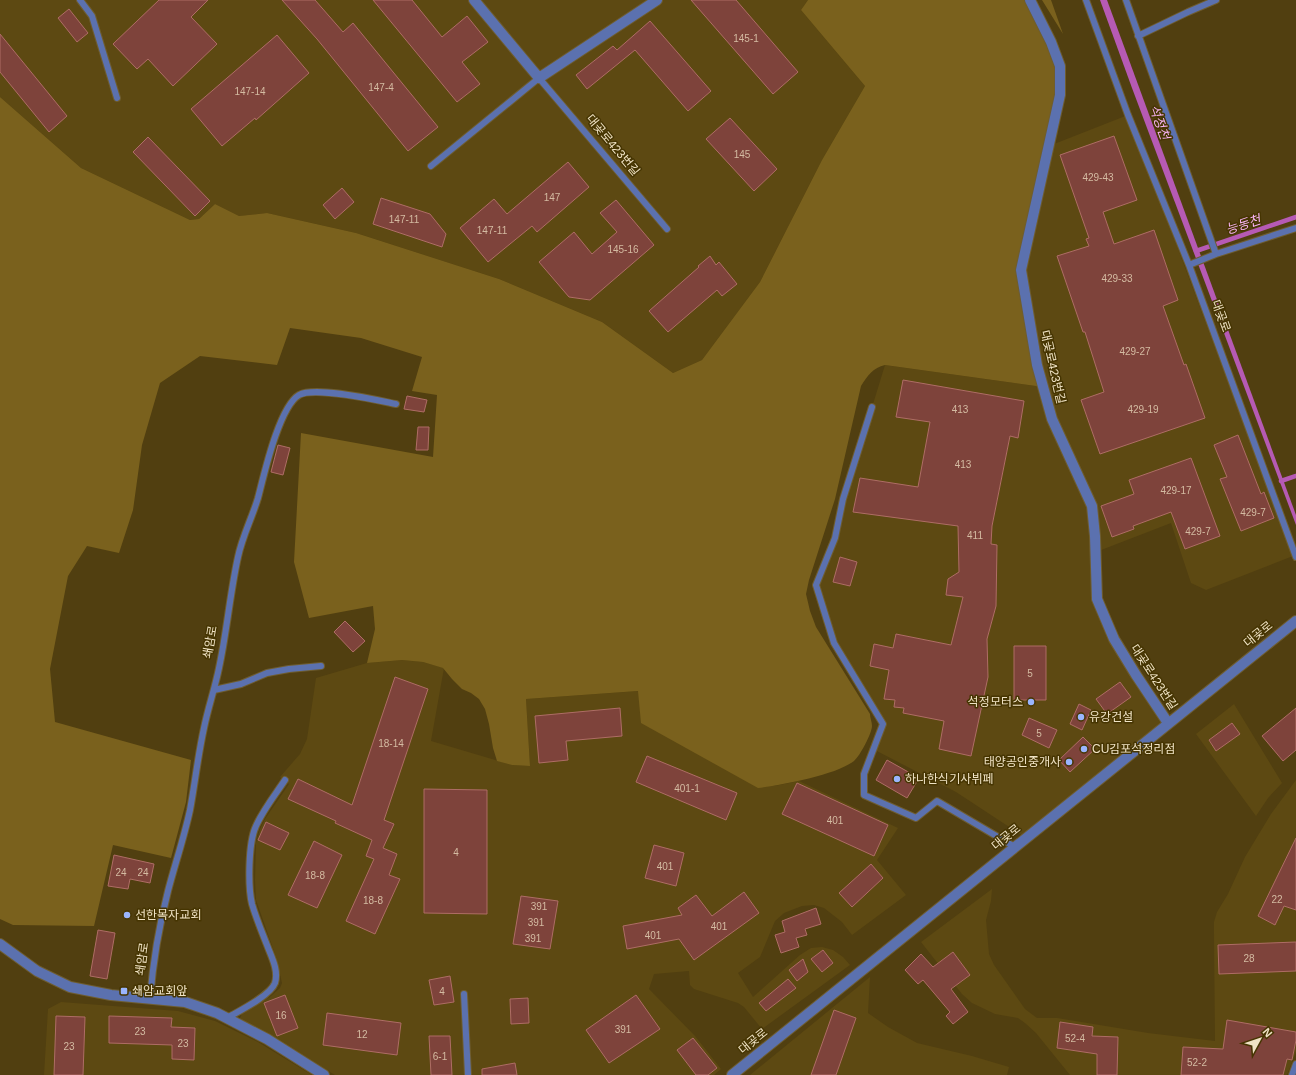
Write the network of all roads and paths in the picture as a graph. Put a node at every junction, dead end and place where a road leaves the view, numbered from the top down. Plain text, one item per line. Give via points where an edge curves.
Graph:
1 (80, 0) edge
2 (474, 0) edge
3 (657, 0) edge
4 (1030, 0) edge
5 (1086, 0) edge
6 (1126, 0) edge
7 (1216, 0) edge
8 (1138, 36) junction
9 (539, 78) junction
10 (117, 98) dead end
11 (431, 166) dead end
12 (1296, 228) edge
13 (666, 229) dead end
14 (1213, 254) junction
15 (1190, 264) junction
16 (396, 404) dead end
17 (872, 407) dead end
18 (1296, 557) edge
19 (1296, 621) edge
20 (321, 666) dead end
21 (214, 690) junction
22 (1168, 723) junction
23 (286, 780) dead end
24 (1015, 847) junction
25 (0, 944) edge
26 (464, 994) dead end
27 (150, 999) junction
28 (227, 1018) junction
29 (1296, 1064) edge
30 (324, 1075) edge
31 (468, 1075) edge
32 (732, 1075) edge
33 (1292, 1075) edge

1 - 10 lane via 92,16
2 - 9 street, 대곶로423번길
3 - 9 street
4 - 22 street, 대곶로423번길 via 1060,66 1060,95 1021,270 1037,365 1052,419 1092,506 1097,599 1114,639
5 - 15 lane, 대곶로 via 1128,116
6 - 8 lane
7 - 8 lane
8 - 14 lane via 1211,240
9 - 11 lane
9 - 13 lane, 대곶로423번길
12 - 14 lane
14 - 15 lane
15 - 18 lane, 대곶로
16 - 21 lane, 쇄암로 via 322,392 307,392 292,402 273,444 238,557
17 - 24 lane via 843,499 835,538 816,585 834,643 883,724 864,774 864,795 916,818 937,801
19 - 22 street, 대곶로
20 - 21 lane via 267,673 241,684
21 - 27 lane, 쇄암로 via 196,764 189,811 156,944
22 - 24 street, 대곶로
23 - 28 lane via 261,816 252,844 252,905 276,969 275,982 262,997
24 - 32 street, 대곶로
25 - 27 street via 38,971 70,987
26 - 31 lane
27 - 28 street via 185,1002
28 - 30 street via 267,1039
29 - 33 lane

